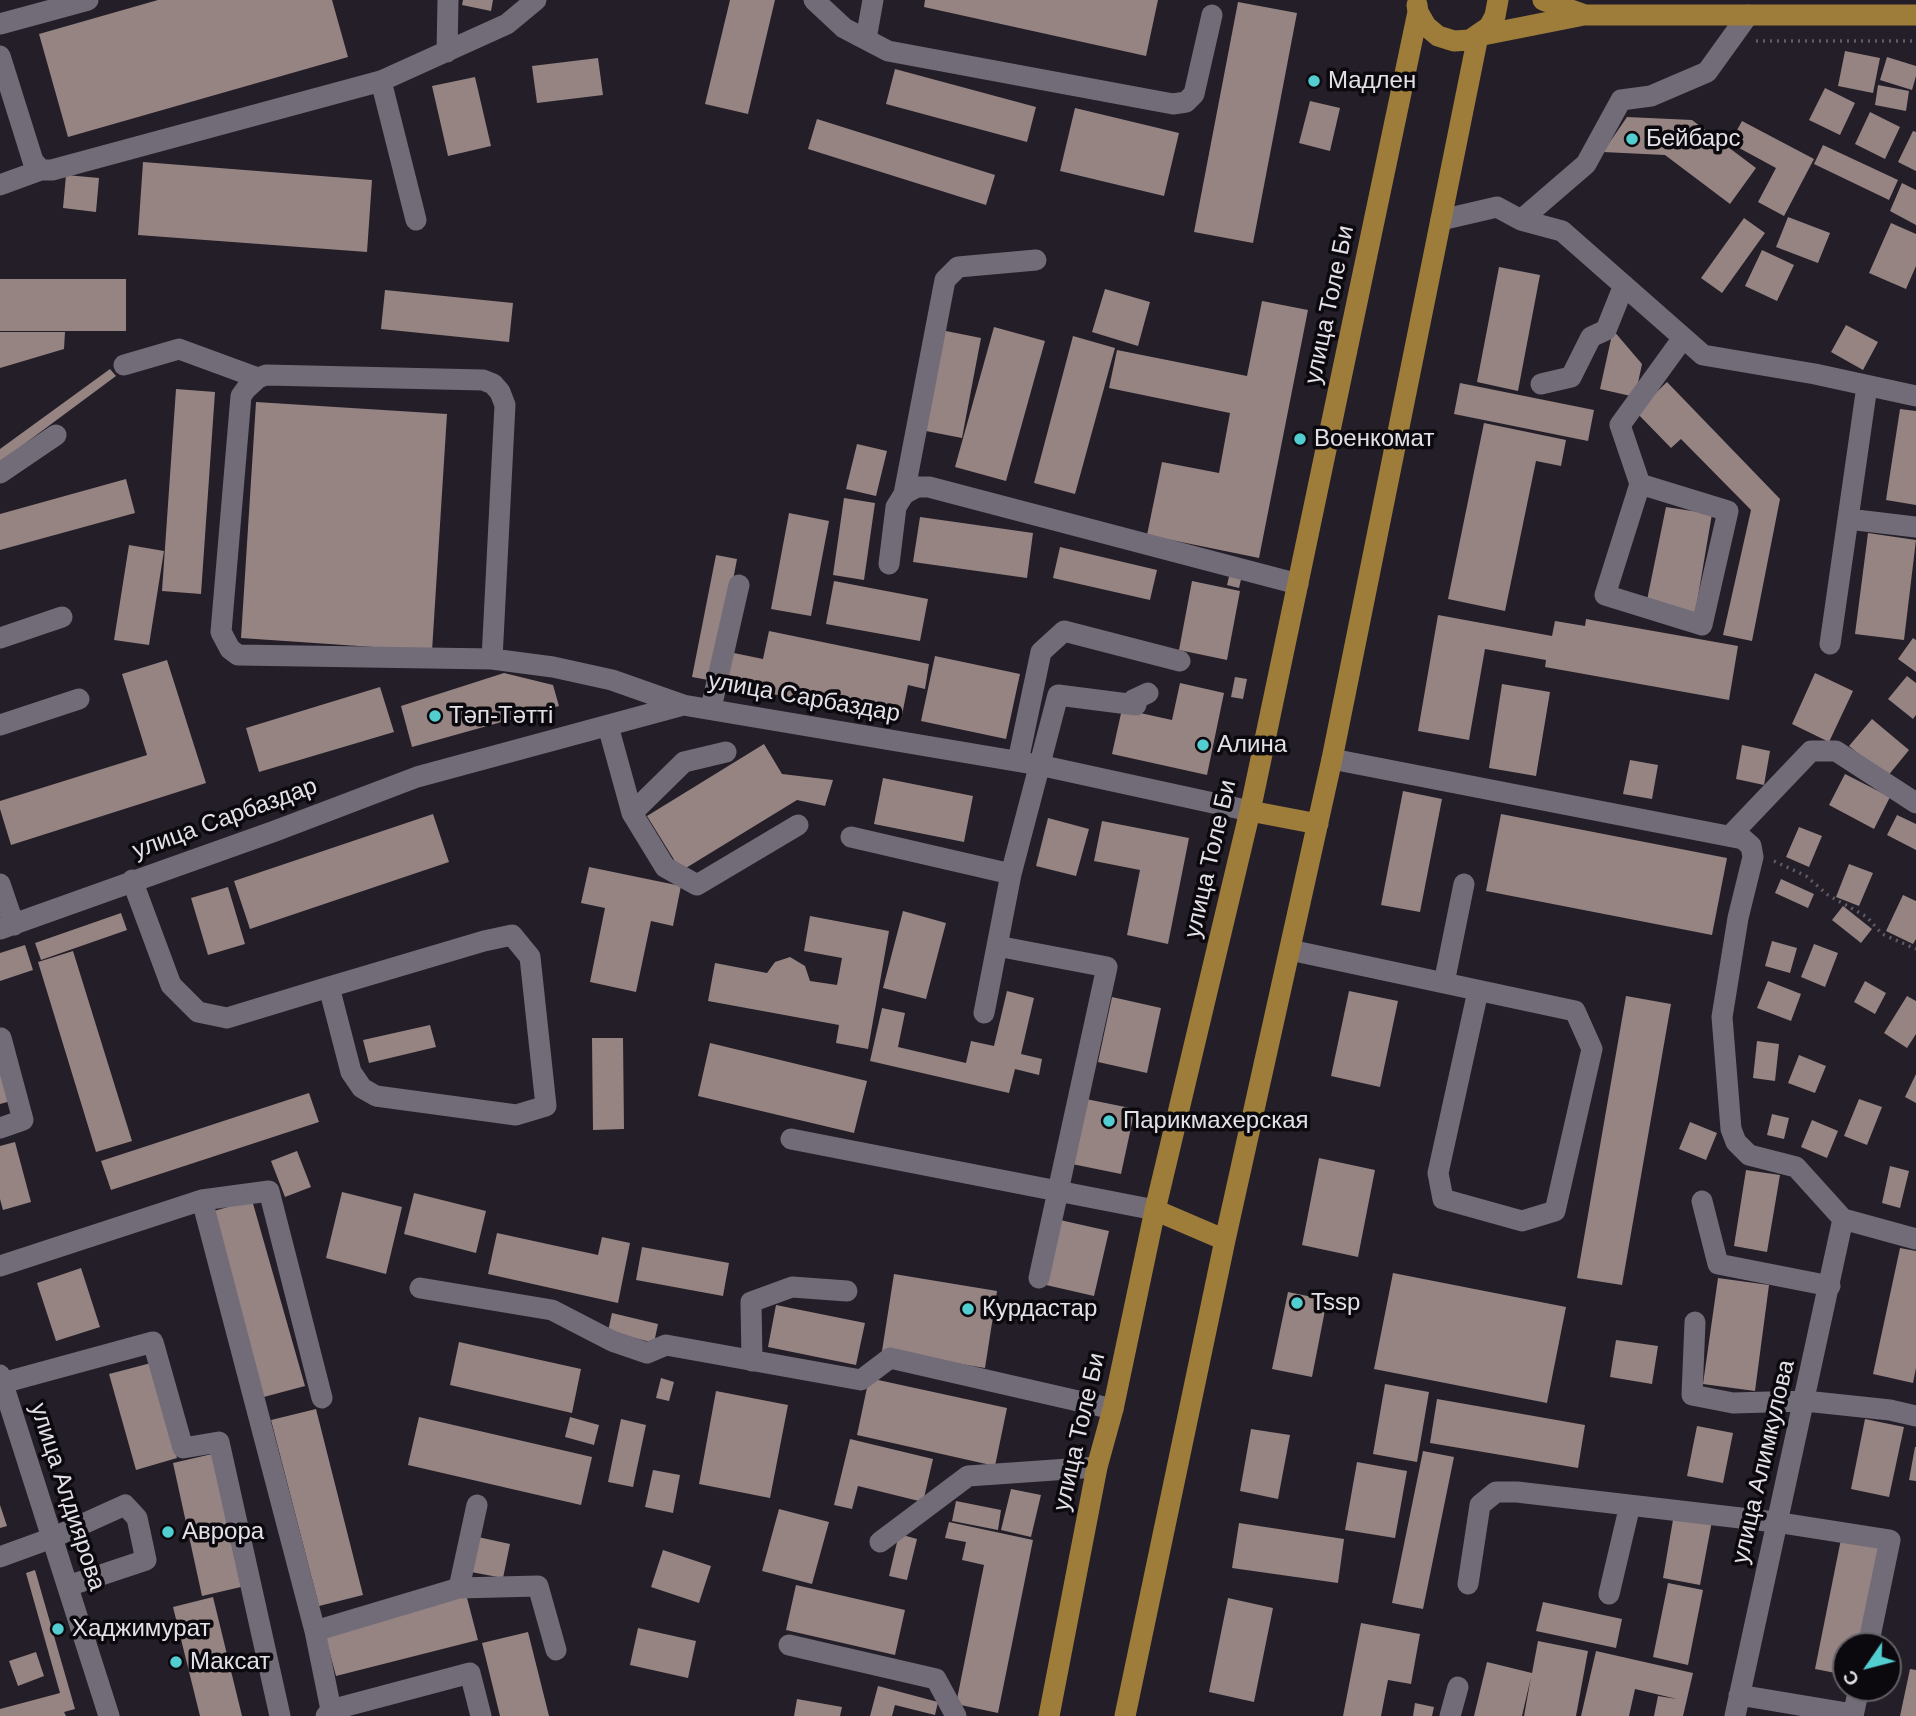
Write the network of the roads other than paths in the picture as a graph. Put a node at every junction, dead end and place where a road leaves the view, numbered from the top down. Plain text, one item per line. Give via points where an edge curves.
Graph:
1 (88, 0) edge
2 (448, 0) edge
3 (536, 0) edge
4 (814, 0) edge
5 (873, 0) edge
6 (1498, 0) edge
7 (1544, 0) edge
8 (1414, 4) edge
9 (1212, 15) dead end
10 (1584, 15) junction
11 (1748, 15) junction
12 (1916, 15) edge
13 (0, 24) edge
14 (1478, 36) junction
15 (866, 40) junction
16 (447, 52) junction
17 (0, 56) edge
18 (381, 81) junction
19 (41, 170) junction
20 (0, 185) edge
21 (416, 220) dead end
22 (1441, 220) junction
23 (1521, 220) junction
24 (1036, 260) dead end
25 (1624, 285) junction
26 (1684, 338) junction
27 (124, 365) dead end
28 (258, 378) junction
29 (1541, 384) dead end
30 (1867, 386) junction
31 (1916, 396) edge
32 (56, 435) dead end
33 (0, 473) edge
34 (1640, 484) junction
35 (904, 494) junction
36 (1848, 519) junction
37 (1916, 527) edge
38 (889, 564) dead end
39 (1298, 584) junction
40 (739, 585) dead end
41 (62, 617) dead end
42 (0, 638) edge
43 (1830, 644) dead end
44 (492, 659) junction
45 (1180, 661) dead end
46 (1148, 693) dead end
47 (79, 699) dead end
48 (683, 705) junction
49 (711, 708) junction
50 (0, 725) edge
51 (608, 726) junction
52 (726, 752) dead end
53 (1332, 760) junction
54 (1029, 763) junction
55 (1916, 803) edge
56 (1250, 811) junction
57 (632, 813) junction
58 (1318, 824) junction
59 (798, 825) dead end
60 (1730, 836) junction
61 (851, 837) dead end
62 (1011, 874) junction
63 (132, 880) junction
64 (0, 884) edge
65 (1464, 884) dead end
66 (7, 927) edge
67 (997, 946) junction
68 (1290, 950) junction
69 (1444, 984) junction
70 (329, 987) junction
71 (1478, 991) junction
72 (984, 1013) dead end
73 (1, 1038) edge
74 (0, 1128) edge
75 (791, 1139) dead end
76 (1056, 1191) junction
77 (202, 1200) junction
78 (1702, 1200) dead end
79 (1155, 1210) junction
80 (1843, 1219) junction
81 (1916, 1239) edge
82 (1225, 1240) junction
83 (0, 1266) edge
84 (1039, 1278) dead end
85 (1830, 1286) junction
86 (421, 1288) dead end
87 (847, 1291) dead end
88 (1695, 1322) dead end
89 (751, 1361) junction
90 (1, 1379) edge
91 (322, 1398) dead end
92 (1805, 1401) junction
93 (1112, 1409) junction
94 (1916, 1416) edge
95 (1097, 1467) junction
96 (1630, 1505) junction
97 (477, 1506) dead end
98 (1775, 1522) junction
99 (52, 1538) junction
100 (880, 1542) dead end
101 (0, 1557) edge
102 (1468, 1584) dead end
103 (68, 1586) junction
104 (459, 1588) junction
105 (1609, 1594) dead end
106 (314, 1631) junction
107 (1871, 1632) edge
108 (789, 1645) dead end
109 (556, 1650) dead end
110 (1458, 1688) dead end
111 (1737, 1706) edge
112 (329, 1713) edge
113 (1853, 1715) edge
114 (109, 1716) edge
115 (280, 1716) edge
116 (481, 1716) edge
117 (957, 1716) edge
118 (1049, 1716) edge
119 (1125, 1716) edge
120 (1450, 1716) edge

1 - 13 street
2 - 16 street
3 - 16 street via 507,24
4 - 15 street via 844,28
5 - 15 street
6 - 14 main road via 1489,27
7 - 10 main road
8 - 14 main road via 1426,26 1438,36 1454,41
8 - 39 main road, улица Толе Би
9 - 15 street via 1194,94 1186,103 1173,104 888,51
10 - 11 main road
10 - 14 main road
11 - 12 main road
11 - 23 street via 1707,72 1651,96 1621,100 1586,164
14 - 22 main road
16 - 18 street
17 - 19 street via 33,161
18 - 19 street
18 - 21 street
19 - 20 street
22 - 23 street via 1497,207
22 - 53 main road
23 - 25 street via 1562,231
24 - 35 street via 958,267 945,280
25 - 26 street
25 - 29 street via 1606,330 1591,337 1571,377
26 - 30 street via 1703,355
26 - 34 street via 1620,425
27 - 28 street via 179,349
28 - 44 street via 483,380 493,384 505,405
28 - 44 street via 241,396 220,632 230,649 246,656
30 - 31 street
30 - 36 street
32 - 33 street
34 - 34 street via 1605,595 1702,625 1728,511
35 - 38 street via 895,507
35 - 39 street via 917,486 929,487
36 - 37 street
36 - 43 street
39 - 56 main road, улица Толе Би
40 - 49 street
41 - 42 street
44 - 48 street via 612,680
45 - 54 street via 1064,631 1041,652
46 - 54 street via 1133,700 1136,705 1058,695
47 - 50 street
48 - 49 street, улица Сарбаздар
48 - 51 street, улица Сарбаздар
49 - 54 street, улица Сарбаздар
51 - 57 street
51 - 63 street, улица Сарбаздар via 418,777
52 - 57 street via 684,762
53 - 58 main road
53 - 60 street
54 - 56 street, улица Сарбаздар
54 - 62 street
55 - 60 street via 1836,751 1811,751
56 - 58 main road
56 - 79 main road, улица Толе Би
57 - 59 street via 665,867 697,885
58 - 68 main road
60 - 80 street via 1751,846 1753,857 1722,1017 1731,1129 1749,1155 1796,1167
61 - 62 street
62 - 67 street
63 - 66 street, улица Сарбаздар
63 - 70 street via 171,985 198,1012 227,1018
64 - 66 street
65 - 69 street
67 - 72 street
67 - 76 street via 1107,967
68 - 69 street
68 - 82 main road
69 - 71 street
70 - 70 street via 512,935 530,957 546,1106 516,1115 376,1096 362,1088 351,1072
71 - 71 street via 1575,1011 1592,1049 1555,1211 1522,1221 1443,1199 1440,1186 1438,1173
73 - 74 street via 23,1120
75 - 76 street
76 - 79 street
76 - 84 street
77 - 83 street
77 - 91 street via 269,1191
77 - 106 street
78 - 85 street via 1718,1264
79 - 82 main road
79 - 93 main road, улица Толе Би
80 - 81 street
80 - 85 street, улица Алимкулова
82 - 119 main road
85 - 92 street, улица Алимкулова
86 - 89 street via 552,1310 647,1353 666,1345
87 - 89 street via 792,1287 751,1302
88 - 92 street via 1692,1395 1733,1403
89 - 93 street via 861,1381 890,1358
90 - 99 street, улица Алдиярова
90 - 115 street via 153,1342 183,1448 219,1443
92 - 94 street
92 - 98 street, улица Алимкулова
93 - 95 main road, улица Толе Би
95 - 100 street via 968,1476
95 - 118 main road, улица Толе Би
96 - 98 street
96 - 102 street via 1496,1492 1480,1505
96 - 105 street
97 - 104 street
98 - 107 street via 1890,1540
98 - 111 street, улица Алимкулова
99 - 101 street
99 - 103 street, улица Алдиярова
99 - 103 street via 125,1505 137,1518 146,1560
103 - 114 street, улица Алдиярова
104 - 106 street
104 - 109 street via 538,1586
106 - 112 street
108 - 117 street via 936,1679
110 - 120 street
111 - 113 street
112 - 116 street via 470,1673

